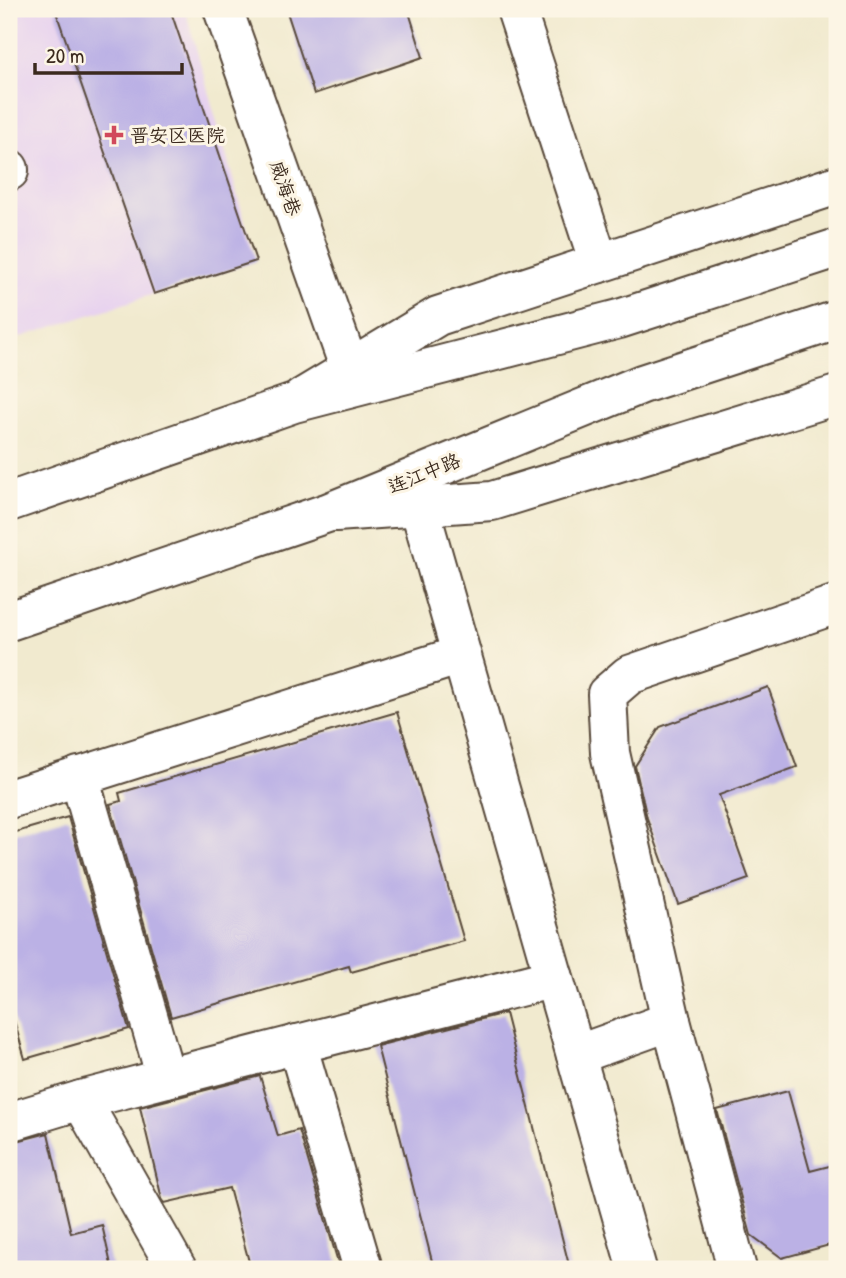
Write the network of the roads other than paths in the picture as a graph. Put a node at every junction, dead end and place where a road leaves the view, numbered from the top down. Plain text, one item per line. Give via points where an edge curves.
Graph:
1 (223, 9) edge
2 (516, 9) edge
3 (837, 185) edge
4 (837, 248) edge
5 (599, 263) junction
6 (837, 320) edge
7 (349, 367) junction
8 (837, 395) edge
9 (295, 403) junction
10 (9, 502) edge
11 (419, 506) junction
12 (327, 513) junction
13 (837, 604) edge
14 (9, 621) edge
15 (461, 655) junction
16 (79, 776) junction
17 (9, 799) edge
18 (554, 978) junction
19 (671, 1021) junction
20 (297, 1044) junction
21 (576, 1055) junction
22 (166, 1078) junction
23 (81, 1100) junction
24 (9, 1122) edge
25 (177, 1269) edge
26 (363, 1269) edge
27 (637, 1269) edge
28 (737, 1269) edge

1 - 7 main road, 威海巷
2 - 5 main road
3 - 5 main road
4 - 9 main road via 619,319
5 - 7 main road via 438,316
6 - 12 main road, 连江中路 via 642,384
7 - 9 main road
8 - 11 main road via 492,501
9 - 10 main road
11 - 12 main road
11 - 15 main road
12 - 14 main road, 连江中路
13 - 19 main road via 628,675 607,694 610,752
15 - 16 main road
15 - 18 main road
16 - 17 main road
16 - 22 main road
18 - 20 main road
18 - 21 main road
19 - 21 main road
19 - 28 main road
20 - 22 main road
20 - 26 main road
21 - 27 main road
22 - 23 main road
23 - 24 main road
23 - 25 main road

